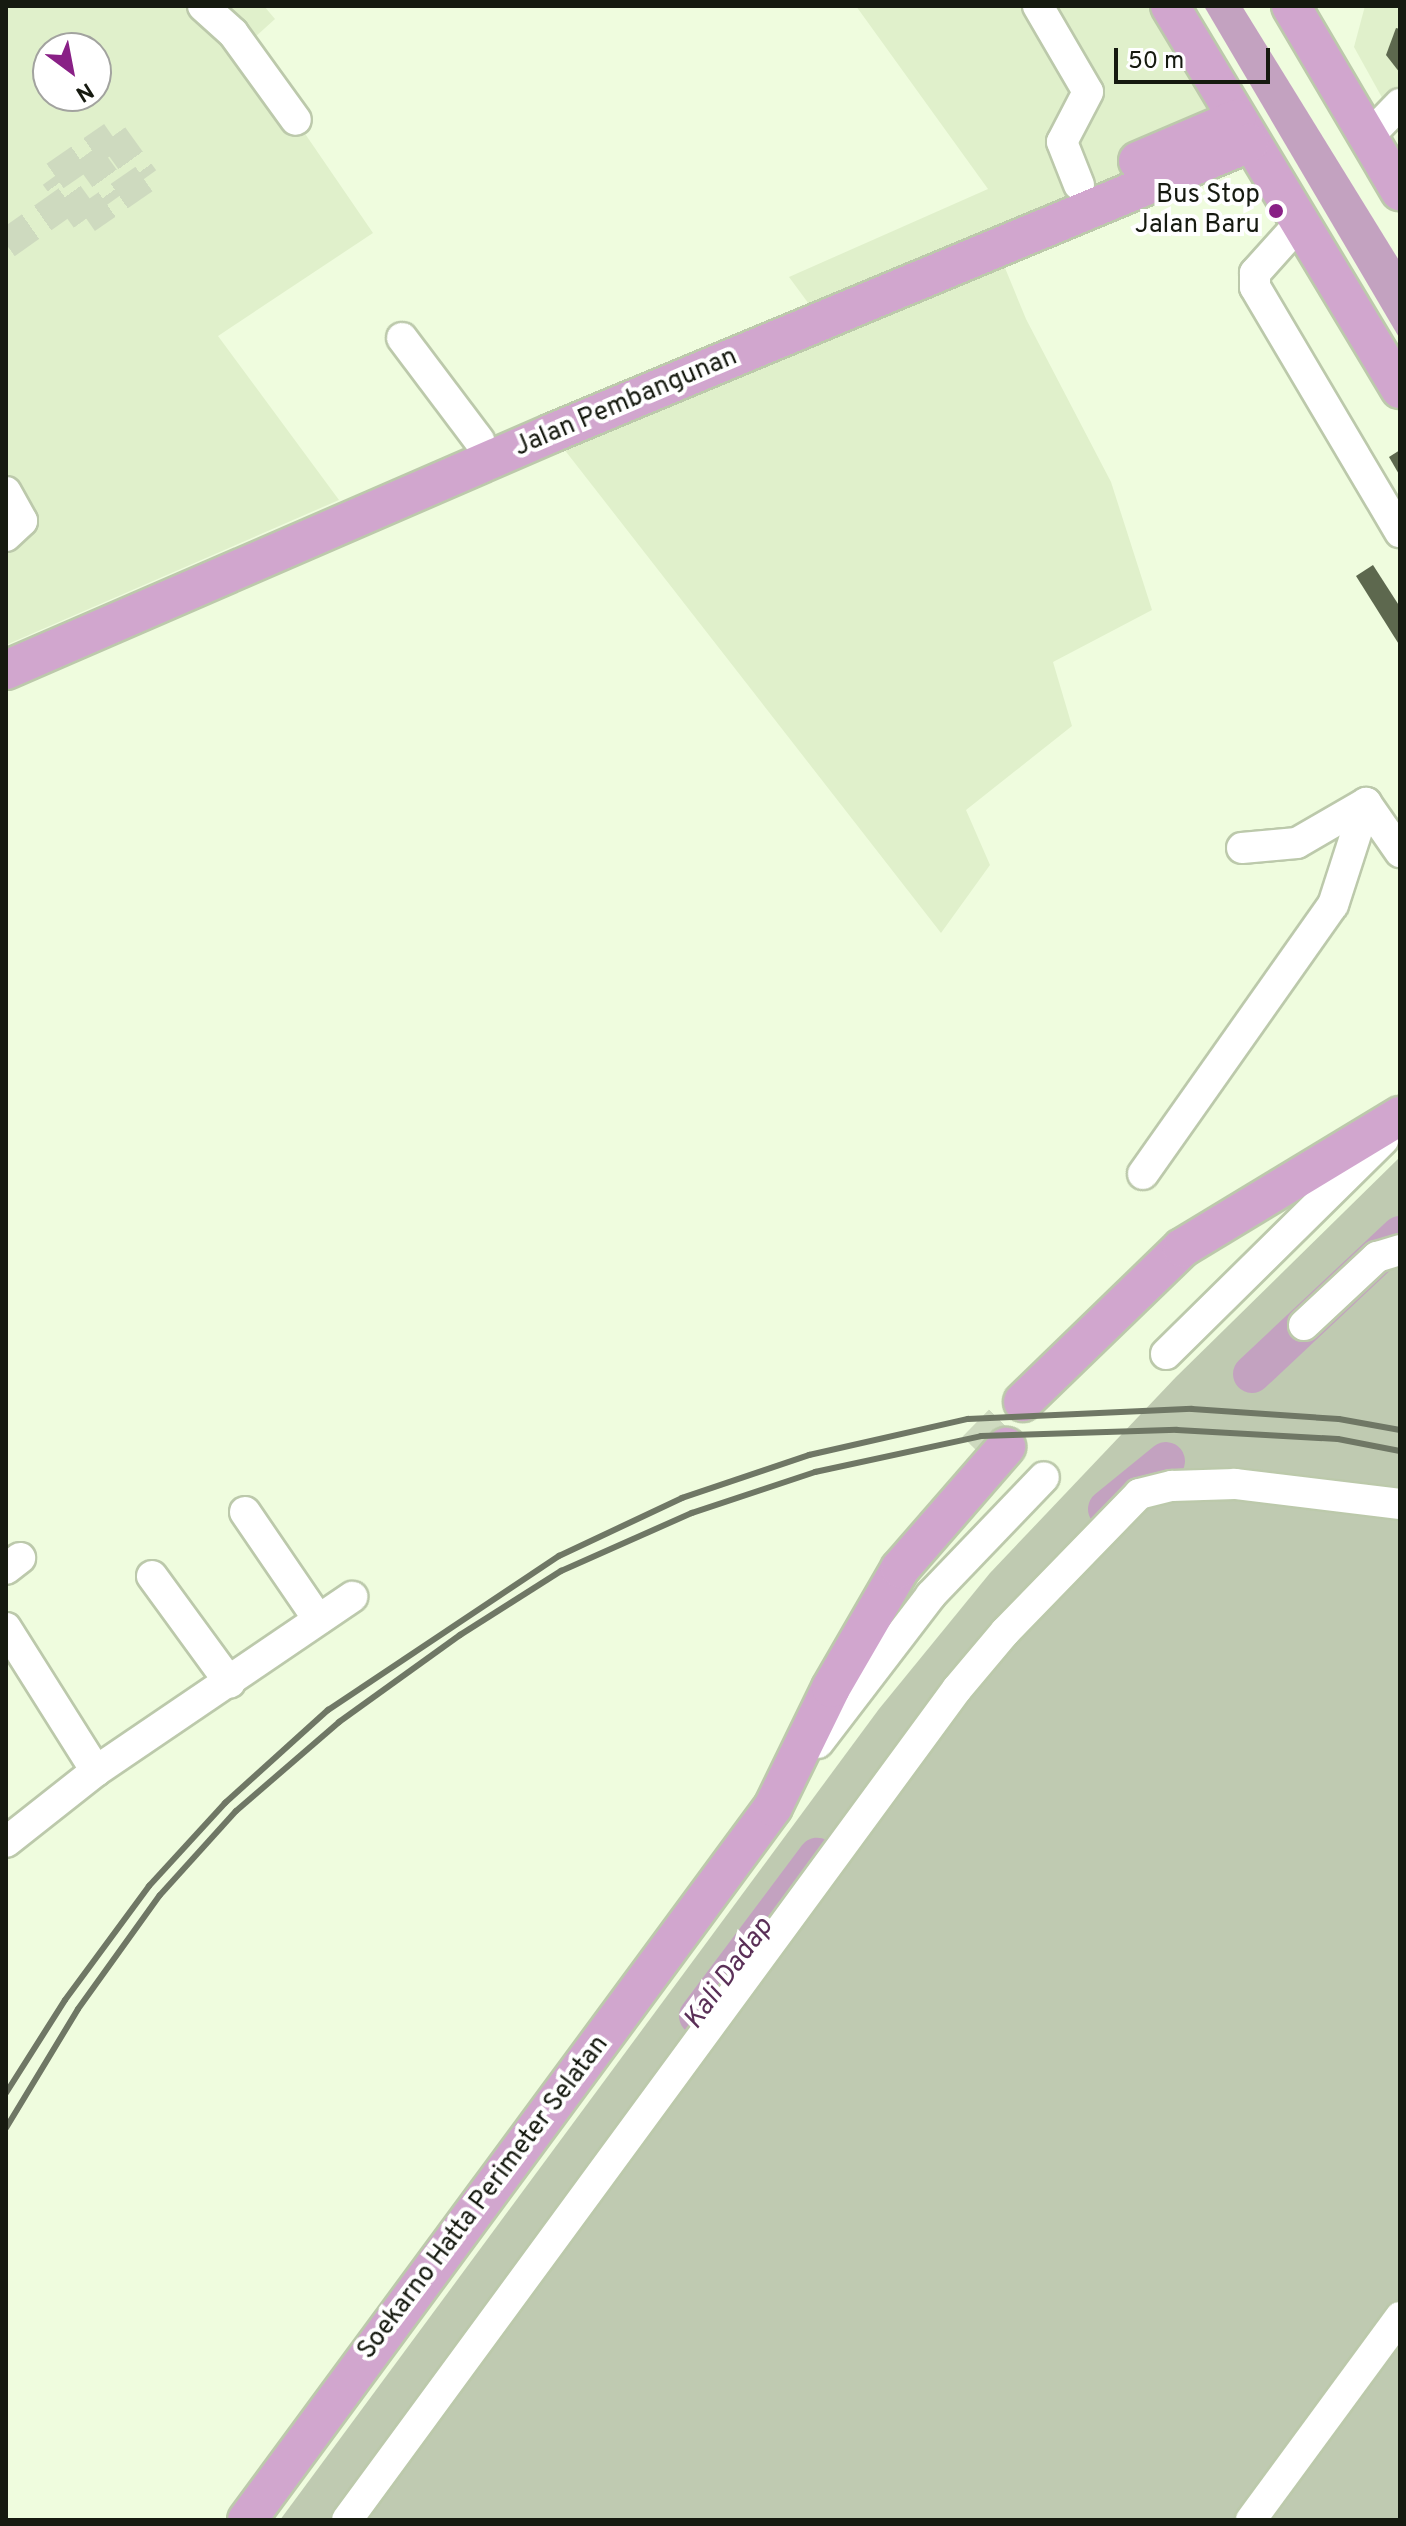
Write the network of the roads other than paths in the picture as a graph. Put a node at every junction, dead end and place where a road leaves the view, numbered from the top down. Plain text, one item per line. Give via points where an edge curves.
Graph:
1 (203, 6) edge
2 (1038, 6) edge
3 (1170, 6) edge
4 (1291, 6) edge
5 (1400, 104) edge
6 (296, 120) dead end
7 (1242, 131) junction
8 (1368, 137) junction
9 (1079, 185) junction
10 (1400, 191) edge
11 (1299, 224) junction
12 (402, 338) dead end
13 (1400, 389) edge
14 (479, 440) junction
15 (6, 492) edge
16 (1400, 532) edge
17 (6, 536) edge
18 (6, 645) edge
19 (6, 670) edge
20 (1366, 803) junction
21 (1242, 848) dead end
22 (1400, 852) edge
23 (1394, 1126) edge
24 (1143, 1174) dead end
25 (1400, 1250) edge
26 (1304, 1325) dead end
27 (1166, 1354) dead end
28 (1036, 1402) tunnel mouth
29 (1044, 1477) dead end
30 (1400, 1504) edge
31 (245, 1512) dead end
32 (152, 1576) dead end
33 (352, 1597) dead end
34 (318, 1619) junction
35 (6, 1628) edge
36 (230, 1683) junction
37 (96, 1771) junction
38 (773, 1807) junction
39 (6, 1842) edge
40 (722, 1877) junction
41 (1400, 2317) edge
42 (247, 2520) edge
43 (347, 2520) edge
44 (1251, 2520) edge

1 - 6 street via 233,33
2 - 9 street via 1088,92 1062,142
3 - 7 main road
4 - 8 main road
5 - 8 street
7 - 9 main road, Jalan Pembangunan
7 - 11 main road
7 - 19 main road, Jalan Pembangunan
8 - 10 main road
9 - 14 main road, Jalan Pembangunan
11 - 13 main road
11 - 16 street via 1255,273 1255,287
12 - 14 street
14 - 18 main road, Jalan Pembangunan
15 - 17 street via 22,521
20 - 21 street via 1297,843
20 - 22 street
20 - 24 street via 1333,905
23 - 27 street
23 - 28 main road via 1319,1187 1195,1262
25 - 26 street via 1377,1257
29 - 38 street via 889,1646
30 - 43 street via 1235,1484 1172,1486 1139,1494 957,1689
31 - 34 street
32 - 36 street
33 - 34 street
34 - 36 street
35 - 37 street
36 - 37 street
37 - 39 street
38 - 40 main road, Soekarno Hatta Perimeter Selatan
38 - 40 main road, Soekarno Hatta Perimeter Selatan via 831,1688 900,1569 991,1449 905,1530 844,1622 763,1803
40 - 42 main road, Soekarno Hatta Perimeter Selatan
41 - 44 street

